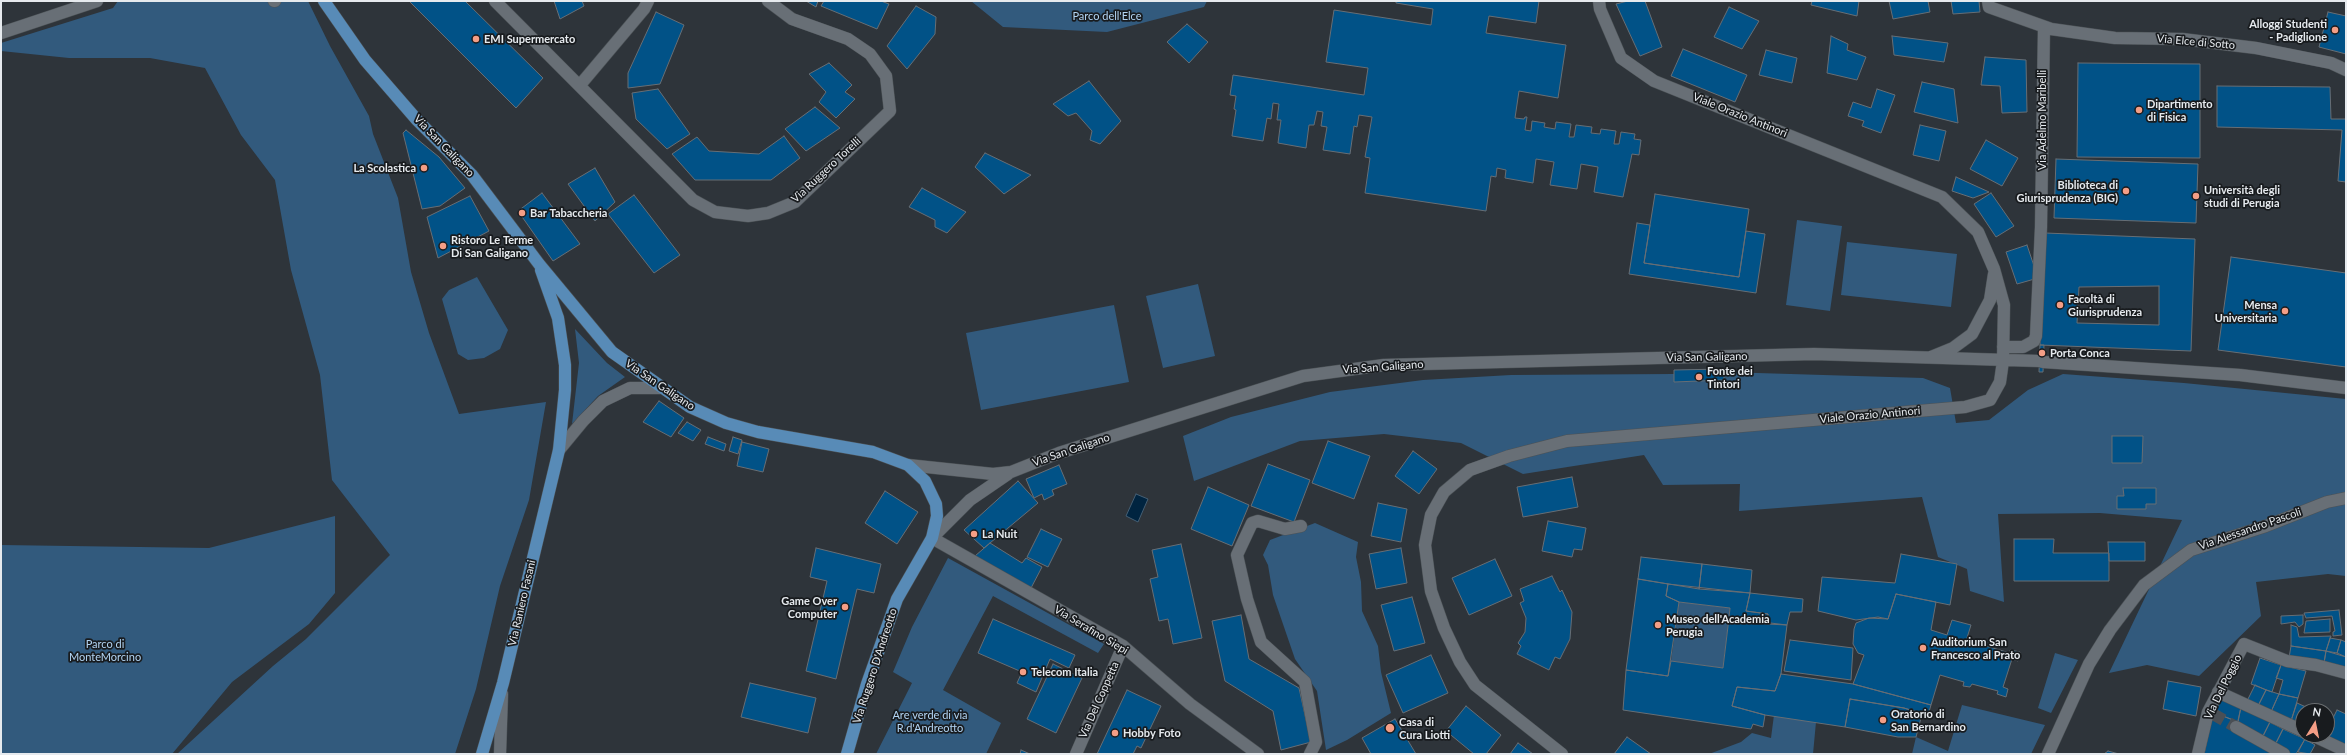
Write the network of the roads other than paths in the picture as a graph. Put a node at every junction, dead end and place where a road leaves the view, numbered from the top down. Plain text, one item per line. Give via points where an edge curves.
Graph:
1 (97, 1) edge
2 (324, 1) edge
3 (495, 1) edge
4 (648, 1) edge
5 (768, 1) edge
6 (1599, 1) edge
7 (1988, 1) edge
8 (2044, 27) junction
9 (1, 33) edge
10 (2346, 70) edge
11 (580, 85) junction
12 (539, 264) junction
13 (1994, 269) junction
14 (2004, 347) junction
15 (1928, 358) junction
16 (2003, 360) junction
17 (660, 388) junction
18 (2346, 388) edge
19 (558, 450) junction
20 (908, 465) junction
21 (1011, 472) junction
22 (2346, 498) edge
23 (1301, 526) dead end
24 (932, 538) junction
25 (1123, 646) junction
26 (2346, 673) edge
27 (503, 683) junction
28 (2218, 692) junction
29 (2236, 727) tunnel mouth
30 (2295, 727) edge
31 (2326, 743) edge
32 (2341, 751) edge
33 (482, 754) edge
34 (500, 754) edge
35 (847, 754) edge
36 (1076, 754) edge
37 (1258, 754) edge
38 (1310, 754) edge
39 (1562, 754) edge
40 (2048, 754) edge
41 (2198, 754) edge
42 (2284, 754) edge

1 - 9 street
2 - 12 main road, Via San Galigano via 365,60 417,120 472,175
3 - 11 street, Via Ruggero Torelli
4 - 11 street
5 - 11 street, Via Ruggero Torelli via 792,19 848,39 870,54 886,76 890,111 795,202 768,213 748,216 715,212 694,200
6 - 13 street, Viale Orazio Antinori via 1621,58 1654,81 1942,197 1978,232
7 - 8 street via 1989,7
8 - 10 street, Via Elce di Sotto via 2115,38 2182,39 2256,48 2331,63
8 - 14 street, Via Adelmo Maribelli via 2036,336 2034,341 2023,347
12 - 17 main road, Via San Galigano via 612,352
12 - 19 main road, Via Raniero Fasani via 558,318 562,341 565,390
13 - 14 street, Viale Orazio Antinori via 2004,305
13 - 15 street via 1990,300 1972,334 1953,348
14 - 16 street, Viale Orazio Antinori
15 - 16 street, Via San Galigano
15 - 21 street, Via San Galigano via 1806,355 1478,362 1345,369 1274,384 1059,453
16 - 18 street via 2240,375
16 - 39 street, Viale Orazio Antinori via 2000,382 1990,400 1965,407 1567,441 1509,456 1470,470 1444,492 1431,515 1425,544 1431,591 1444,628 1460,662 1475,685
17 - 19 street, Via Raniero Fasani via 630,388 603,401
17 - 20 main road, Via San Galigano via 690,407 726,423 758,432 873,452
19 - 27 main road, Via Raniero Fasani
20 - 21 street, Via San Galigano via 993,474
20 - 24 main road, Via Ruggero D'Andreotto via 925,481 936,504 937,516
21 - 24 street, Via Ruggero D'Andreotto via 970,500
22 - 40 street, Via Alessandro Pascoli via 2327,502 2266,526 2191,550 2144,585 2110,630 2089,664
23 - 38 street via 1285,529 1258,521 1252,523 1237,555 1261,642 1305,682 1316,742
24 - 25 street, Via Serafino Siepi
24 - 35 main road, Via Ruggero D'Andreotto via 897,599 869,677
25 - 36 street, Via Del Coppetta
25 - 37 street, Via Serafino Siepi via 1190,704
26 - 28 street, Via Del Poggio via 2287,661 2244,644
27 - 33 main road, Via Raniero Fasani
27 - 34 street
28 - 30 street
28 - 41 street, Via Del Poggio
29 - 42 street
31 - 32 street

